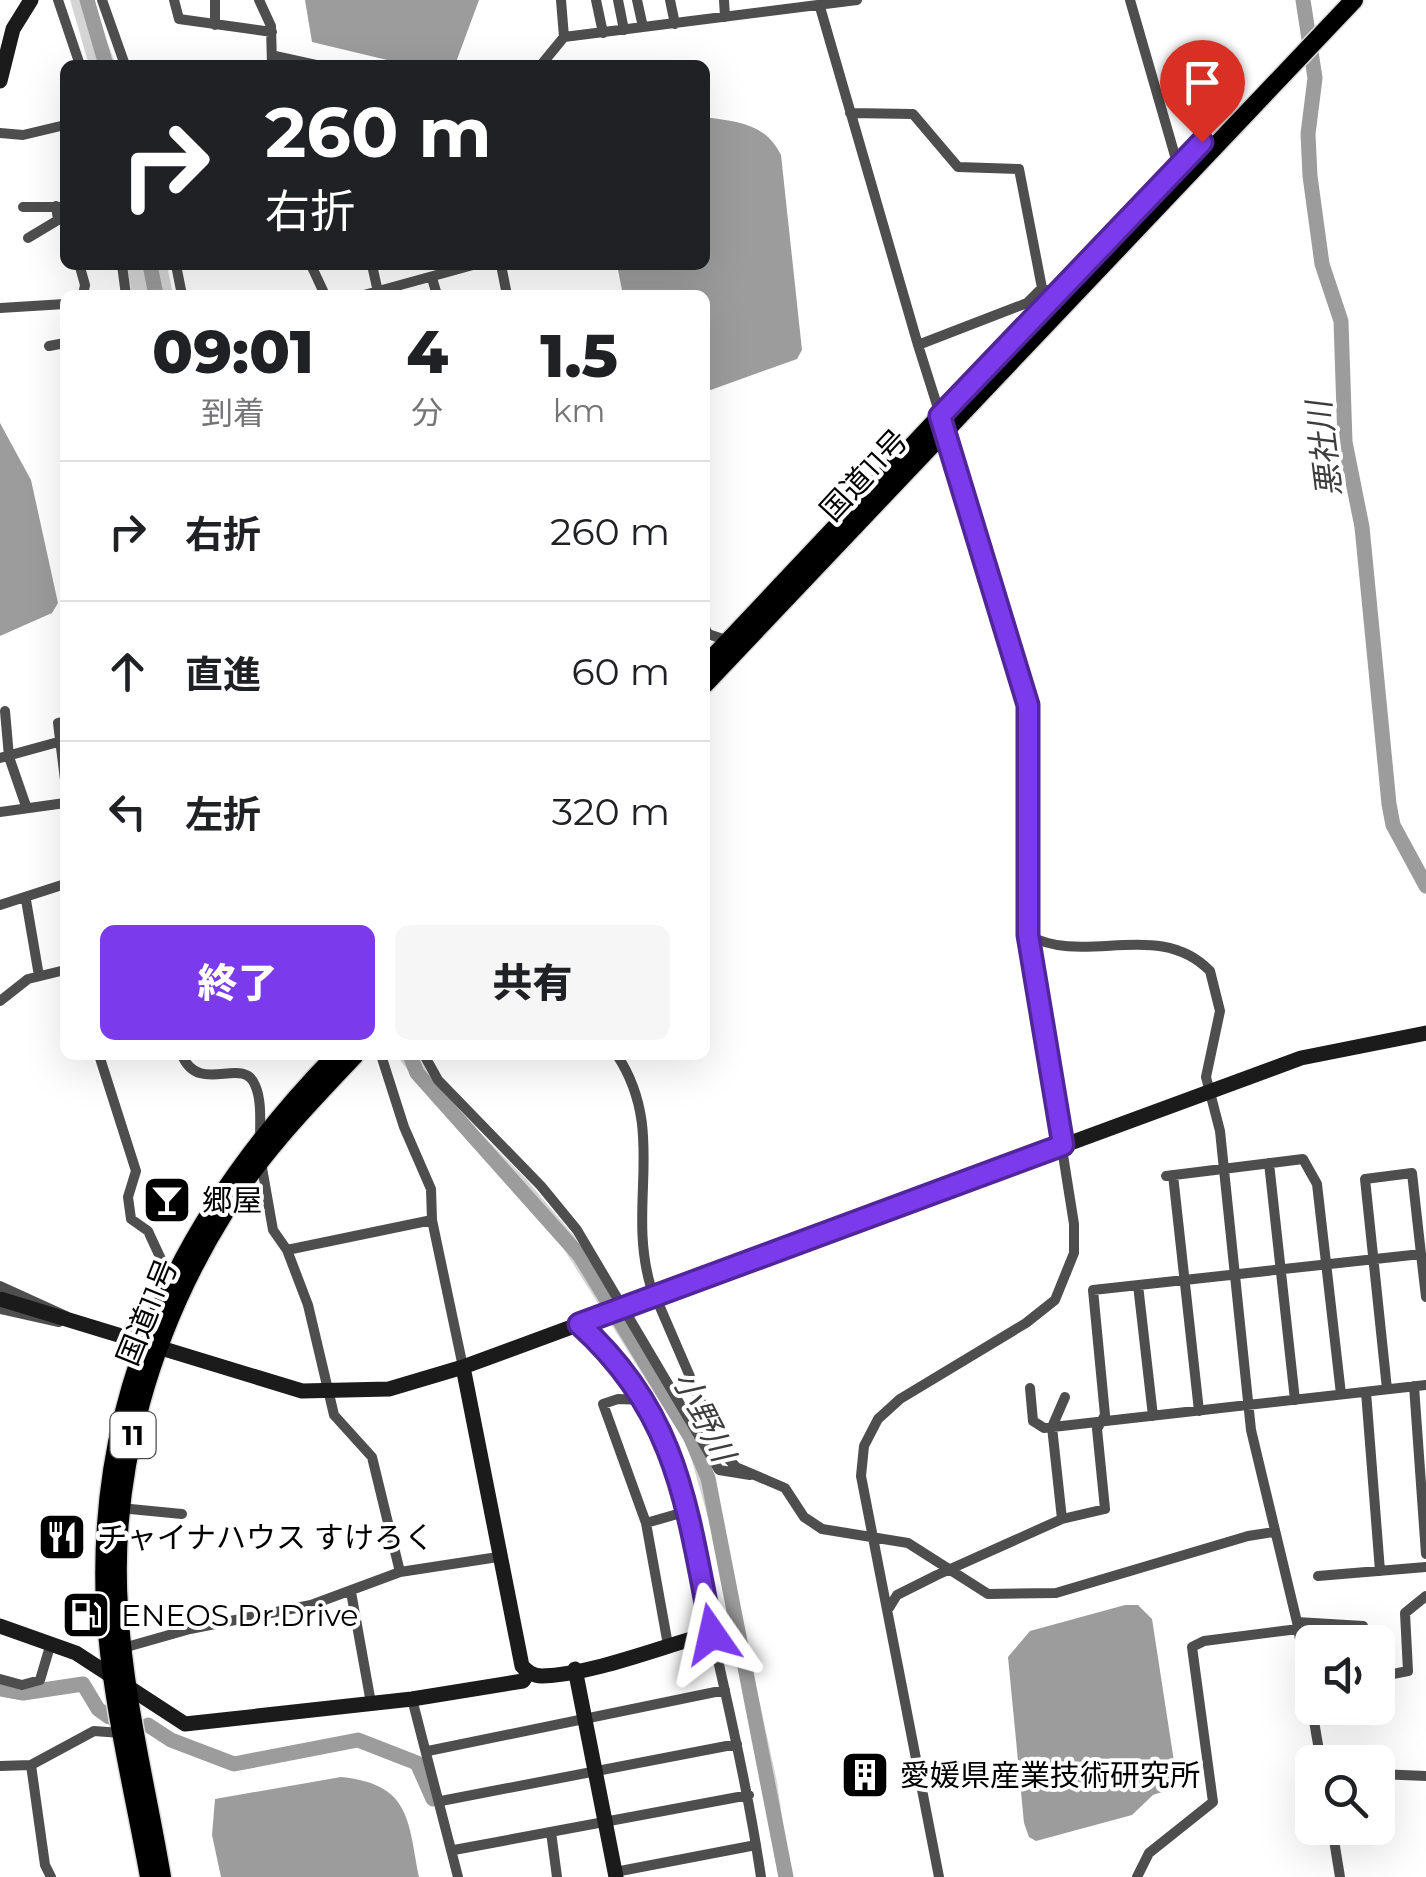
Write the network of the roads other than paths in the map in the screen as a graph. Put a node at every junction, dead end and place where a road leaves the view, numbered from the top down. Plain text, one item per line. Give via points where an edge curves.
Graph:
1 (31, 0) edge
2 (58, 0) edge
3 (102, 0) edge
4 (174, 0) edge
5 (215, 0) edge
6 (259, 0) edge
7 (561, 0) edge
8 (596, 0) edge
9 (618, 0) edge
10 (637, 0) edge
11 (670, 0) edge
12 (724, 0) edge
13 (857, 0) edge
14 (1130, 0) edge
15 (1337, 0) edge
16 (1354, 0) edge
17 (811, 4) edge
18 (726, 17) junction
19 (675, 24) junction
20 (215, 26) junction
21 (643, 28) junction
22 (624, 30) junction
23 (1316, 31) junction
24 (272, 32) junction
25 (602, 33) junction
26 (564, 37) junction
27 (78, 60) edge
28 (123, 60) edge
29 (273, 60) edge
30 (545, 60) edge
31 (0, 81) edge
32 (850, 113) junction
33 (60, 126) edge
34 (0, 133) edge
35 (1180, 174) junction
36 (24, 207) dead end
37 (60, 207) edge
38 (60, 211) edge
39 (28, 238) dead end
40 (433, 273) edge
41 (384, 290) edge
42 (1055, 294) junction
43 (60, 304) edge
44 (0, 308) edge
45 (60, 344) edge
46 (918, 344) junction
47 (50, 346) dead end
48 (942, 423) junction
49 (710, 635) edge
50 (736, 642) junction
51 (710, 662) edge
52 (710, 677) edge
53 (5, 710) dead end
54 (60, 722) edge
55 (58, 742) junction
56 (60, 753) edge
57 (4, 757) edge
58 (60, 803) edge
59 (26, 806) junction
60 (0, 812) edge
61 (60, 886) edge
62 (26, 900) junction
63 (0, 904) edge
64 (1028, 935) junction
65 (60, 971) edge
66 (39, 976) junction
67 (0, 1000) edge
68 (1426, 1033) edge
69 (101, 1060) edge
70 (184, 1060) edge
71 (331, 1060) edge
72 (351, 1060) edge
73 (383, 1060) edge
74 (427, 1060) edge
75 (621, 1060) edge
76 (1208, 1090) junction
77 (260, 1137) junction
78 (1063, 1145) junction
79 (261, 1161) junction
80 (1269, 1163) junction
81 (1222, 1168) junction
82 (432, 1220) junction
83 (287, 1250) junction
84 (1422, 1254) junction
85 (1373, 1260) junction
86 (1327, 1264) junction
87 (1281, 1269) junction
88 (1234, 1274) junction
89 (1185, 1280) junction
90 (1138, 1285) junction
91 (0, 1286) edge
92 (175, 1286) junction
93 (655, 1296) junction
94 (1426, 1297) edge
95 (0, 1298) edge
96 (622, 1308) junction
97 (0, 1309) edge
98 (75, 1322) junction
99 (579, 1324) junction
100 (151, 1347) junction
101 (463, 1367) junction
102 (1420, 1386) edge
103 (1030, 1388) dead end
104 (1387, 1389) junction
105 (1366, 1392) junction
106 (329, 1393) junction
107 (1342, 1394) junction
108 (1065, 1397) dead end
109 (643, 1400) junction
110 (1295, 1400) junction
111 (1249, 1405) junction
112 (1198, 1410) junction
113 (1153, 1416) junction
114 (1102, 1421) junction
115 (1052, 1427) junction
116 (751, 1475) junction
117 (116, 1507) junction
118 (688, 1511) junction
119 (182, 1514) dead end
120 (1062, 1518) junction
121 (646, 1523) junction
122 (1274, 1532) junction
123 (874, 1538) junction
124 (1426, 1554) edge
125 (498, 1557) junction
126 (1426, 1567) edge
127 (953, 1569) junction
128 (1380, 1571) junction
129 (400, 1572) junction
130 (1318, 1576) dead end
131 (351, 1592) junction
132 (1426, 1596) edge
133 (889, 1609) junction
134 (1298, 1625) edge
135 (0, 1626) edge
136 (1295, 1626) edge
137 (712, 1634) junction
138 (52, 1642) junction
139 (668, 1645) junction
140 (123, 1648) junction
141 (575, 1670) junction
142 (528, 1672) junction
143 (1395, 1673) edge
144 (112, 1676) junction
145 (0, 1679) edge
146 (128, 1689) junction
147 (725, 1690) junction
148 (412, 1699) junction
149 (371, 1703) junction
150 (586, 1720) junction
151 (123, 1733) junction
152 (737, 1744) junction
153 (428, 1751) junction
154 (31, 1765) junction
155 (0, 1766) edge
156 (597, 1771) junction
157 (1395, 1775) edge
158 (1426, 1776) edge
159 (749, 1795) junction
160 (441, 1801) junction
161 (608, 1821) junction
162 (550, 1832) junction
163 (756, 1845) junction
164 (1335, 1845) edge
165 (454, 1850) junction
166 (616, 1874) edge
167 (51, 1877) edge
168 (149, 1877) edge
169 (162, 1877) edge
170 (458, 1877) edge
171 (556, 1877) edge
172 (761, 1877) edge
173 (940, 1877) edge
174 (1137, 1877) edge
175 (1340, 1877) edge

1 - 31 street via 13,29
2 - 27 street
3 - 28 street
4 - 20 street via 179,19
5 - 20 street
6 - 24 street
7 - 26 street
8 - 25 street
9 - 22 street
10 - 21 street
11 - 19 street
12 - 18 street
13 - 17 street
14 - 35 street
15 - 23 highway, 国道11号
16 - 23 highway, 国道11号
17 - 18 street
17 - 32 street
18 - 19 street
19 - 21 street
20 - 24 street
21 - 22 street
22 - 25 street
23 - 35 highway, 国道11号
24 - 29 street
25 - 26 street
26 - 30 street
32 - 42 street via 913,114 958,168 1019,169
32 - 46 street
33 - 34 street
35 - 42 highway, 国道11号
36 - 37 street
38 - 39 street via 58,220
40 - 41 street
42 - 46 street
42 - 48 highway, 国道11号
43 - 44 street
45 - 47 street
46 - 48 street
48 - 50 highway, 国道11号
48 - 64 street via 1028,705
49 - 50 street
50 - 51 highway, 国道11号
50 - 52 highway, 国道11号
53 - 57 street
54 - 55 street
55 - 56 street
55 - 57 street
57 - 59 street
58 - 59 street
59 - 60 street
61 - 62 street
62 - 63 street
62 - 66 street
64 - 76 street via 1052,948 1144,942 1210,970 1220,1026 1206,1059
64 - 78 street
65 - 66 street
66 - 67 street
68 - 76 street via 1340,1048
69 - 92 street via 136,1171 130,1219 148,1232
70 - 77 street via 199,1074 250,1078
71 - 77 highway, 国道11号 / 11
72 - 79 highway, 国道11号 / 11
73 - 82 street via 426,1173
74 - 96 street via 456,1102 577,1230
75 - 93 street via 637,1090 646,1130 640,1220 642,1256
76 - 78 street
76 - 81 street
77 - 79 street
77 - 92 highway, 国道11号 / 11 via 213,1203
78 - 93 street
78 - 123 street via 1074,1254 1055,1300 878,1419 864,1446 861,1476
79 - 83 street via 273,1230
79 - 92 highway, 国道11号 / 11
80 - 81 street
80 - 86 street via 1303,1159 1317,1184
80 - 87 street
81 - 88 street
81 - 89 street via 1170,1175
82 - 83 street
82 - 101 street
83 - 106 street
84 - 85 street
84 - 85 street via 1412,1173 1365,1179
84 - 94 street
85 - 86 street
85 - 104 street
86 - 87 street
86 - 107 street
87 - 88 street
87 - 110 street
88 - 89 street
88 - 111 street
89 - 90 street
89 - 112 street
90 - 113 street
90 - 114 street via 1093,1290
91 - 98 street
92 - 100 highway, 国道11号 / 11
93 - 96 street
93 - 116 street via 722,1454
95 - 98 street
96 - 99 street
96 - 116 street via 719,1470
97 - 98 street
98 - 100 street
99 - 101 street
99 - 109 street
100 - 106 street via 277,1387
100 - 117 highway, 国道11号 / 11
101 - 106 street via 389,1389
101 - 125 street
102 - 104 street
102 - 124 street
103 - 115 street via 1034,1421
104 - 105 street
105 - 107 street
105 - 128 street
106 - 129 street via 334,1416 372,1457
107 - 110 street
108 - 115 street
109 - 118 street via 665,1436
109 - 121 street via 603,1404
110 - 111 street
111 - 112 street
111 - 122 street
112 - 113 street
113 - 114 street
114 - 115 street
114 - 120 street via 1097,1428 1105,1509
115 - 120 street
116 - 123 street via 785,1488 822,1530
117 - 119 street
117 - 140 highway, 国道11号 / 11
117 - 144 highway, 国道11号 / 11 via 105,1605
118 - 121 street
118 - 137 street
120 - 127 street
121 - 139 street
122 - 127 street via 1056,1594 988,1594
122 - 134 street
123 - 127 street via 908,1542
123 - 133 street
125 - 129 street
125 - 142 street
126 - 128 street
127 - 133 street via 896,1595
128 - 130 street
129 - 131 street
131 - 140 street
131 - 149 street
132 - 143 street via 1406,1613 1408,1670
133 - 173 street
135 - 138 street
136 - 174 street via 1192,1647 1213,1802 1149,1853
137 - 139 street
137 - 147 street
138 - 144 street
138 - 145 street via 40,1680 22,1686
139 - 141 street
140 - 146 highway, 国道11号 / 11
141 - 142 street via 538,1677
141 - 150 street
142 - 148 street via 523,1681
144 - 146 street
144 - 151 highway, 国道11号 / 11
146 - 149 street via 185,1724
146 - 169 highway, 国道11号 / 11
147 - 150 street
147 - 152 street
148 - 149 street
148 - 153 street
150 - 153 street
150 - 156 street
151 - 154 street via 94,1731
151 - 168 highway, 国道11号 / 11
152 - 156 street
152 - 159 street
153 - 160 street
154 - 155 street
154 - 167 street
156 - 160 street
156 - 161 street
157 - 158 street
159 - 161 street
159 - 163 street
160 - 165 street
161 - 162 street
161 - 166 street
162 - 165 street
162 - 171 street
163 - 166 street
163 - 172 street
164 - 175 street
165 - 170 street

